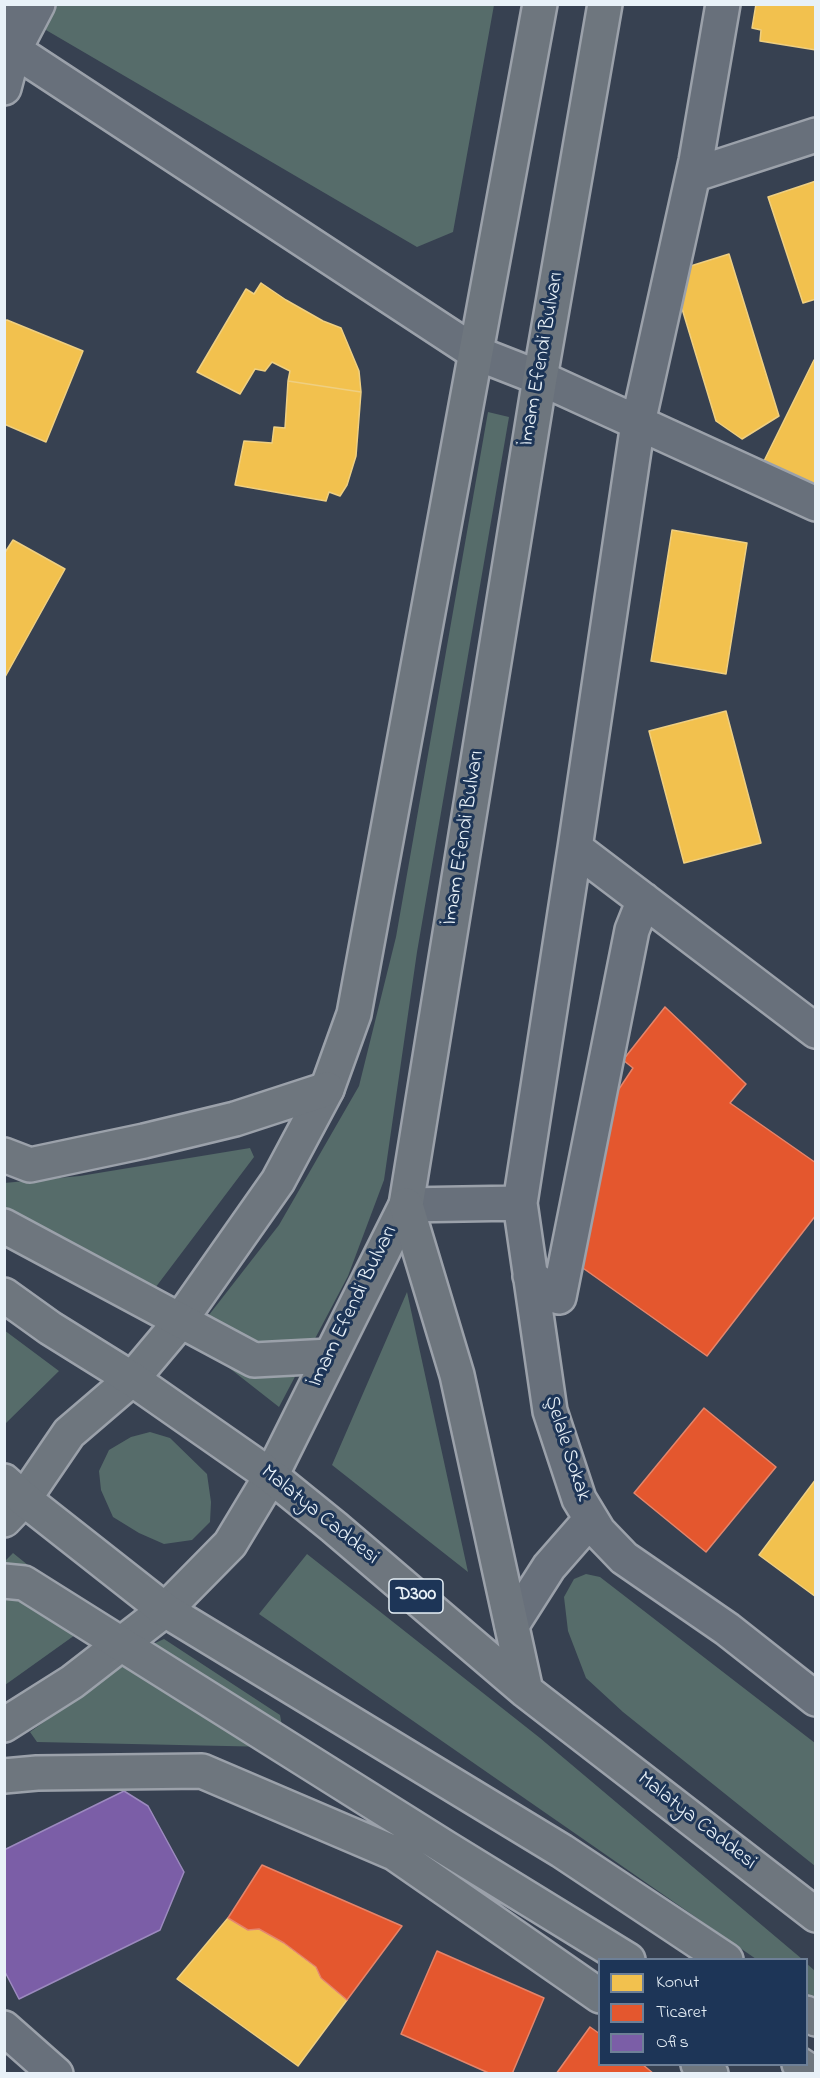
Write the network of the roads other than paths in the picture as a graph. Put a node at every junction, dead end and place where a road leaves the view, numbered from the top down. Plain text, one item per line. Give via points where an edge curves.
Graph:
1 (6, 4) edge
2 (38, 4) edge
3 (540, 4) edge
4 (605, 4) edge
5 (723, 4) edge
6 (9, 45) edge
7 (4, 88) edge
8 (816, 135) edge
9 (693, 175) junction
10 (476, 353) junction
11 (540, 378) junction
12 (638, 423) junction
13 (816, 504) edge
14 (575, 848) junction
15 (644, 900) junction
16 (816, 1031) edge
17 (327, 1089) junction
18 (4, 1155) edge
19 (520, 1203) junction
20 (406, 1205) junction
21 (4, 1226) edge
22 (530, 1276) junction
23 (4, 1295) edge
24 (180, 1321) junction
25 (330, 1356) junction
26 (132, 1379) junction
27 (271, 1476) junction
28 (11, 1500) edge
29 (591, 1519) junction
30 (4, 1581) edge
31 (165, 1610) junction
32 (512, 1625) junction
33 (122, 1644) junction
34 (526, 1691) junction
35 (816, 1699) edge
36 (4, 1725) edge
37 (4, 1776) edge
38 (816, 1915) edge
39 (626, 1958) edge
40 (724, 1958) edge
41 (598, 1995) edge
42 (4, 2028) edge
43 (56, 2073) edge

1 - 6 street
2 - 6 street
3 - 10 main road
4 - 11 main road, İmam Efendi Bulvarı
5 - 9 street, Şelale Sokak
6 - 7 street
6 - 10 street
8 - 9 street
9 - 12 street, Şelale Sokak
10 - 11 street
10 - 17 main road via 354,1014
11 - 12 street
11 - 20 main road, İmam Efendi Bulvarı
12 - 13 street
12 - 14 street, Şelale Sokak
14 - 15 street
14 - 19 street, Şelale Sokak
15 - 16 street
15 - 22 street via 632,930 559,1297
17 - 18 main road via 235,1119 30,1165
17 - 24 main road via 278,1181
19 - 20 street
19 - 22 street, Şelale Sokak
20 - 25 main road, İmam Efendi Bulvarı
20 - 32 main road via 457,1375
21 - 24 main road
22 - 29 street, Şelale Sokak via 550,1411 579,1499
23 - 26 main road, Malatya Caddesi / D300
24 - 25 main road via 254,1360
24 - 26 main road
25 - 27 main road, İmam Efendi Bulvarı
26 - 27 main road, Malatya Caddesi / D300
26 - 28 main road via 69,1433
27 - 31 main road, İmam Efendi Bulvarı via 230,1544
27 - 34 main road, Malatya Caddesi / D300
28 - 31 main road
29 - 32 street via 549,1567
29 - 35 street, Şelale Sokak via 598,1532 624,1558 727,1629
30 - 33 main road via 24,1583
31 - 33 main road, İmam Efendi Bulvarı
31 - 40 main road via 562,1851
32 - 34 main road
33 - 36 main road, İmam Efendi Bulvarı via 72,1682
33 - 39 main road
34 - 38 main road, Malatya Caddesi / D300
37 - 41 main road via 202,1771 394,1852
42 - 43 street

